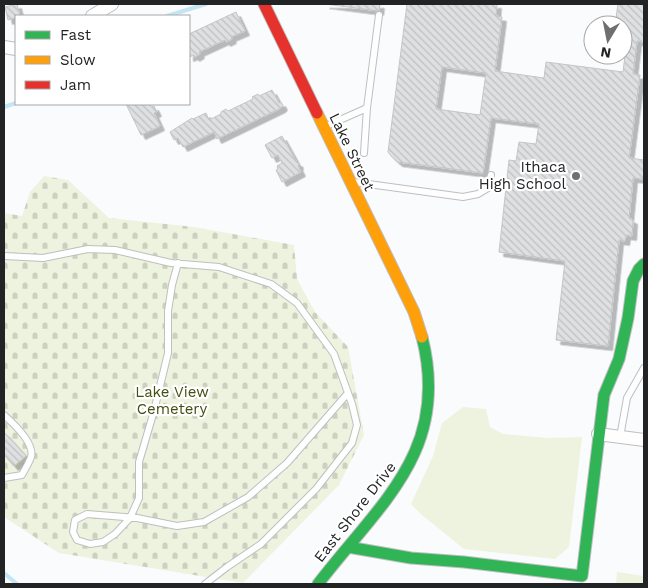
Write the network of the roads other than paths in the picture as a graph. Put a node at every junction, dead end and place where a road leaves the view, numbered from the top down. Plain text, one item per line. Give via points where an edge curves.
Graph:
1 (112, 4) edge
2 (268, 5) edge
3 (94, 15) edge
4 (379, 15) dead end
5 (367, 108) junction
6 (323, 127) junction
7 (364, 153) dead end
8 (492, 175) dead end
9 (350, 182) junction
10 (4, 256) edge
11 (178, 263) junction
12 (644, 264) edge
13 (414, 312) joint
14 (644, 368) edge
15 (348, 393) junction
16 (4, 415) edge
17 (598, 434) junction
18 (620, 437) junction
19 (644, 440) edge
20 (4, 478) edge
21 (130, 518) junction
22 (348, 546) junction
23 (205, 584) edge
24 (318, 584) edge

1 - 3 street
2 - 6 street, Lake Street
4 - 5 lane
5 - 6 lane
5 - 7 lane
6 - 9 street, Lake Street
8 - 9 lane via 488,188 463,197
9 - 13 street, Lake Street
10 - 11 lane via 43,258 88,249 115,250
11 - 15 lane via 219,267 271,284 297,304 334,354
11 - 21 lane via 168,311 168,353 139,462 139,498
12 - 17 street via 633,281 619,360 604,395
13 - 22 street, East Shore Drive via 428,361 430,391 426,423 410,464
14 - 18 lane via 627,398
15 - 21 lane via 287,463 248,497 204,522 177,526
15 - 23 lane via 356,425 352,443 316,489 261,544
16 - 20 lane via 19,429 31,447 32,456 22,475
17 - 18 street
17 - 22 street via 582,576 410,558
18 - 19 street
21 - 21 lane via 87,514 75,520 73,532 77,540 90,544 103,542
22 - 24 street, East Shore Drive

